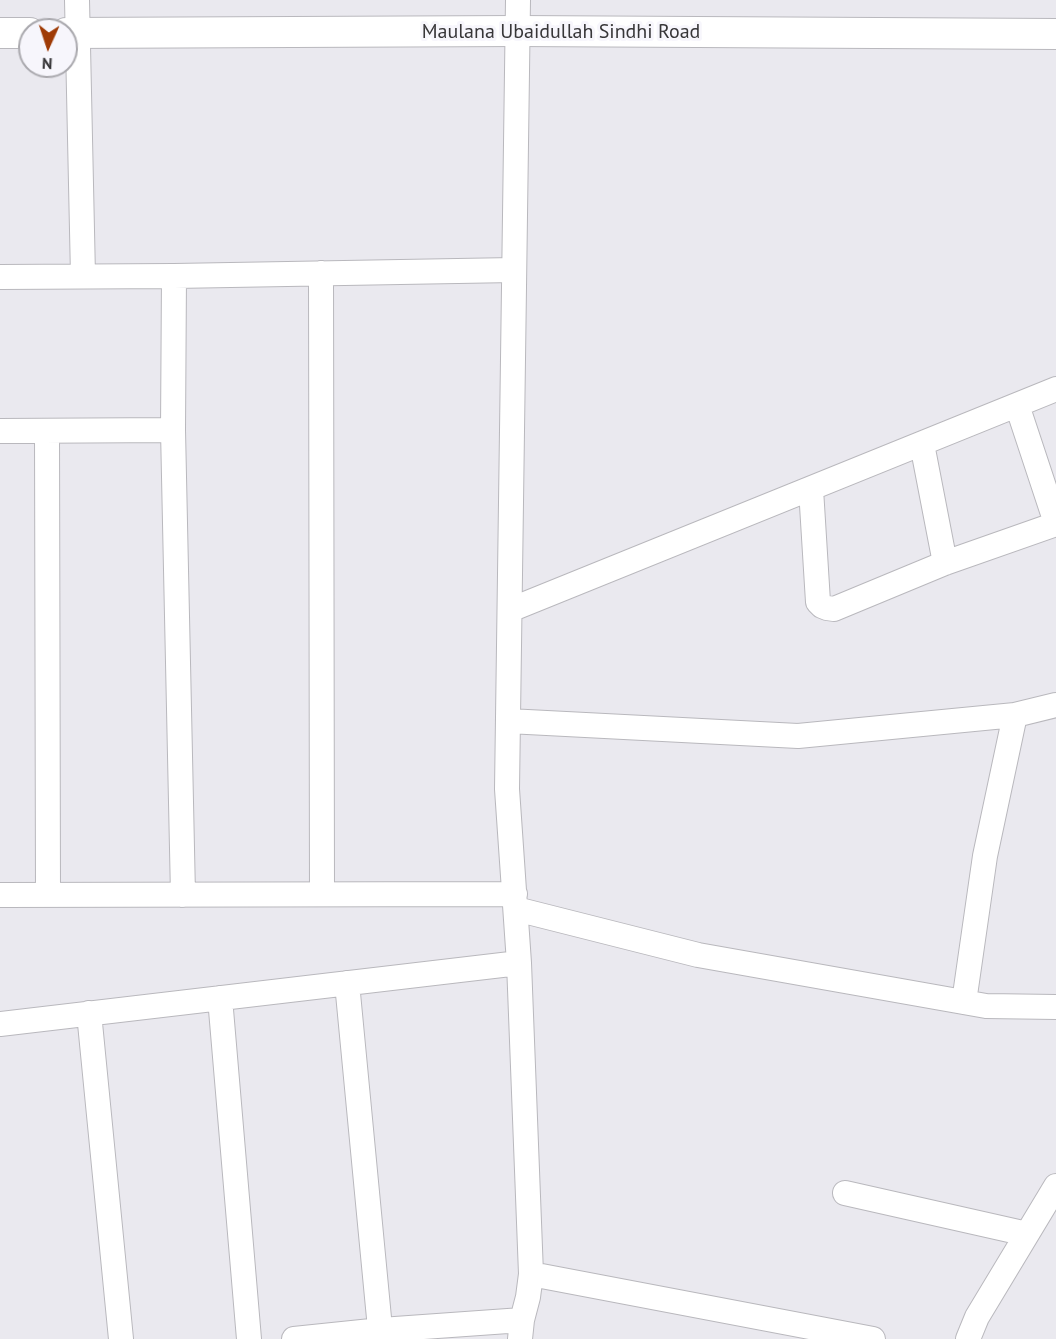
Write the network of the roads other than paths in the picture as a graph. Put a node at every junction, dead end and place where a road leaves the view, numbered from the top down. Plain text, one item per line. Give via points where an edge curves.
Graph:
1 (78, 0) edge
2 (518, 0) edge
3 (75, 18) edge
4 (518, 31) junction
5 (78, 32) edge
6 (0, 33) edge
7 (18, 33) edge
8 (1056, 34) edge
9 (74, 78) edge
10 (514, 270) junction
11 (321, 273) junction
12 (83, 276) junction
13 (174, 276) junction
14 (0, 277) edge
15 (1056, 390) edge
16 (1017, 405) junction
17 (173, 430) junction
18 (0, 431) edge
19 (47, 431) junction
20 (922, 444) junction
21 (811, 489) junction
22 (1056, 524) edge
23 (945, 563) junction
24 (510, 610) junction
25 (1056, 705) edge
26 (1015, 715) junction
27 (508, 721) junction
28 (322, 894) junction
29 (0, 895) edge
30 (48, 895) junction
31 (183, 895) junction
32 (515, 901) junction
33 (519, 963) junction
34 (347, 983) junction
35 (220, 998) junction
36 (964, 1002) junction
37 (1056, 1007) edge
38 (89, 1013) junction
39 (0, 1024) edge
40 (1056, 1186) edge
41 (845, 1193) dead end
42 (1027, 1234) junction
43 (531, 1274) junction
44 (521, 1329) edge
45 (381, 1335) edge
46 (971, 1338) edge
47 (121, 1339) edge
48 (249, 1339) edge
49 (294, 1339) edge
50 (873, 1339) edge

1 - 3 street
2 - 4 street
4 - 5 main road, Maulana Ubaidullah Sindhi Road
4 - 8 main road, Maulana Ubaidullah Sindhi Road
4 - 10 street
6 - 7 main road
9 - 12 street
10 - 11 street
10 - 24 street
11 - 13 street
11 - 28 street
12 - 13 street
12 - 14 street
13 - 17 street
15 - 16 street
16 - 20 street
16 - 22 street
17 - 19 street
17 - 31 street
18 - 19 street
19 - 30 street
20 - 21 street
20 - 23 street
21 - 23 street via 818,602 822,606 834,609
21 - 24 street
22 - 23 street
24 - 27 street
25 - 26 street
26 - 27 street via 798,736
26 - 36 street via 986,856
27 - 32 street via 507,789
28 - 31 street
28 - 32 street
29 - 30 street
30 - 31 street
32 - 33 street
32 - 36 street via 698,955
33 - 34 street
33 - 43 street
34 - 35 street
34 - 45 street
35 - 38 street
35 - 48 street
36 - 37 street
38 - 39 street
38 - 47 street
40 - 42 street
41 - 42 street
42 - 46 street via 977,1317
43 - 44 street
43 - 50 street
44 - 45 street
45 - 49 street

